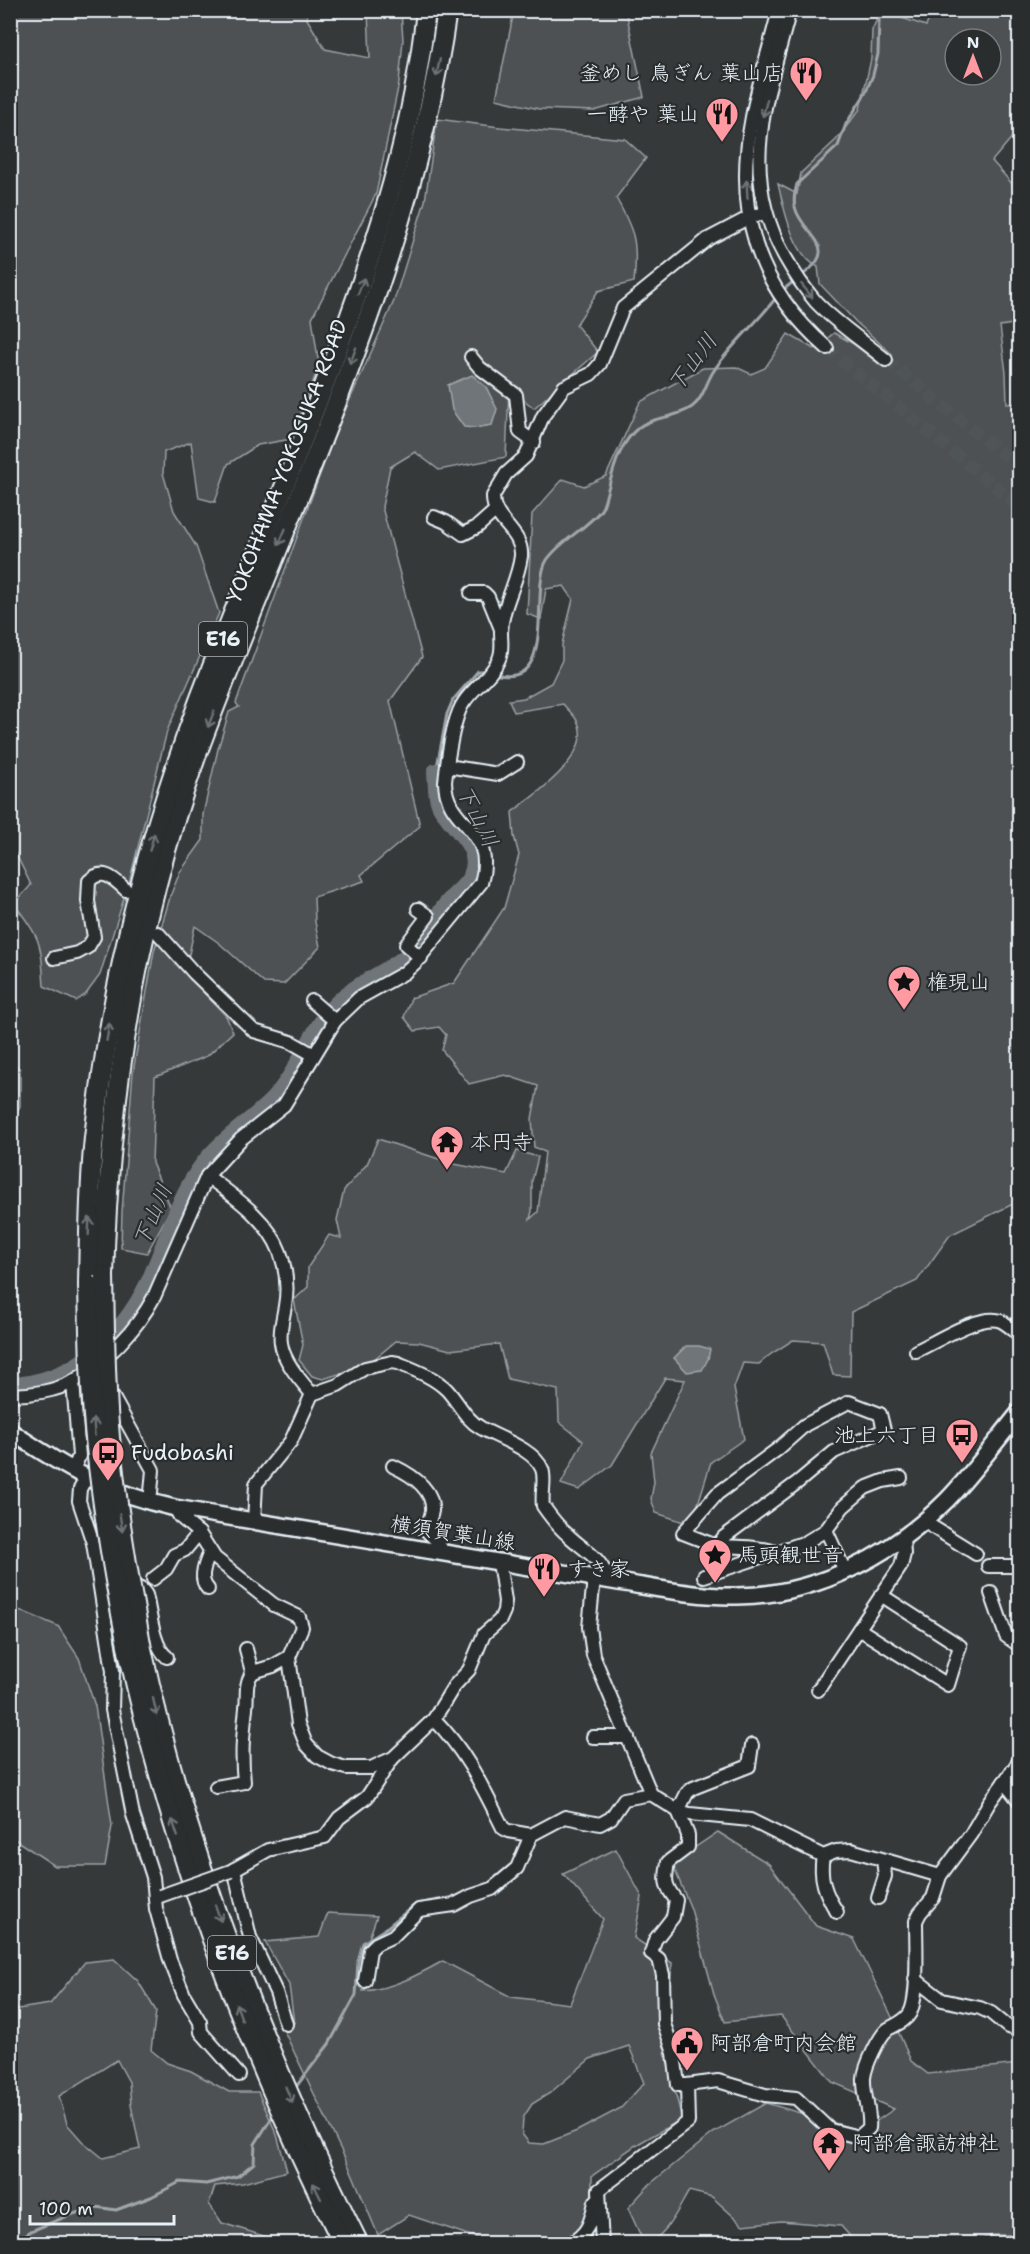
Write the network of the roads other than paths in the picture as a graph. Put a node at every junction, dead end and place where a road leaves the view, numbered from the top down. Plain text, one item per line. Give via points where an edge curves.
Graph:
1 (426, 10) edge
2 (447, 10) edge
3 (779, 10) edge
4 (790, 10) edge
5 (765, 213) junction
6 (750, 218) junction
7 (827, 348) tunnel mouth
8 (471, 357) dead end
9 (886, 360) tunnel mouth
10 (534, 442) junction
11 (495, 511) junction
12 (434, 517) dead end
13 (471, 593) dead end
14 (501, 631) junction
15 (517, 762) dead end
16 (447, 766) junction
17 (126, 890) dead end
18 (418, 909) dead end
19 (158, 933) dead end
20 (416, 953) junction
21 (54, 958) dead end
22 (312, 1001) dead end
23 (330, 1017) junction
24 (312, 1054) junction
25 (207, 1176) junction
26 (96, 1280) junction
27 (1020, 1336) edge
28 (916, 1351) dead end
29 (95, 1364) junction
30 (73, 1382) junction
31 (312, 1394) junction
32 (10, 1395) edge
33 (1020, 1412) edge
34 (10, 1431) edge
35 (393, 1466) dead end
36 (80, 1475) junction
37 (901, 1478) dead end
38 (150, 1503) junction
39 (175, 1508) junction
40 (923, 1521) junction
41 (254, 1522) junction
42 (826, 1530) junction
43 (199, 1533) junction
44 (903, 1538) junction
45 (717, 1545) junction
46 (210, 1552) junction
47 (442, 1552) junction
48 (775, 1552) junction
49 (976, 1554) dead end
50 (499, 1562) junction
51 (988, 1566) dead end
52 (1020, 1566) edge
53 (845, 1571) junction
54 (704, 1576) dead end
55 (153, 1580) dead end
56 (601, 1580) junction
57 (100, 1587) junction
58 (208, 1589) dead end
59 (991, 1593) dead end
60 (881, 1595) junction
61 (859, 1629) junction
62 (1020, 1646) edge
63 (246, 1649) dead end
64 (135, 1650) junction
65 (167, 1657) dead end
66 (289, 1657) junction
67 (253, 1672) junction
68 (818, 1690) dead end
69 (434, 1719) junction
70 (593, 1737) dead end
71 (628, 1737) junction
72 (752, 1745) dead end
73 (393, 1758) junction
74 (1020, 1760) edge
75 (1004, 1782) junction
76 (216, 1787) dead end
77 (651, 1794) junction
78 (1020, 1802) edge
79 (678, 1811) junction
80 (531, 1835) junction
81 (823, 1856) junction
82 (883, 1860) junction
83 (232, 1870) junction
84 (940, 1876) junction
85 (157, 1897) junction
86 (878, 1898) dead end
87 (837, 1912) dead end
88 (915, 1979) junction
89 (365, 1981) dead end
90 (286, 2024) dead end
91 (1020, 2030) edge
92 (239, 2075) dead end
93 (687, 2085) junction
94 (599, 2190) junction
95 (343, 2244) edge
96 (359, 2244) edge
97 (569, 2244) edge
98 (602, 2244) edge

26 -> 1 highway, YOKOHAMA YOKOSUKA ROAD / E16 via 91,1188 101,1080 122,957 137,897 163,803 199,699 307,432 365,275 410,117
2 -> 26 highway, YOKOHAMA YOKOSUKA ROAD / E16 via 427,124 382,278 171,833 130,1005
6 -> 3 street via 748,139
4 -> 5 street via 759,140
5 - 6 street
5 -> 9 street via 802,285
6 - 7 street via 759,255 772,284 793,316
6 - 10 street via 691,251 623,308 600,364 591,374 564,387 543,416
8 - 10 street via 516,395 520,432
10 - 11 street via 524,459 499,484 493,496
11 - 12 street via 463,534
11 - 14 street via 513,532 521,553
13 - 14 street via 480,592 488,597
14 - 16 street via 502,650 495,667 463,702 458,714
15 - 16 street via 498,774
16 - 20 street via 445,792 485,852 484,873 481,883
17 - 21 street via 111,876 94,876 89,881 88,901 94,937 88,947 77,953
18 - 20 street via 428,916 406,945
19 - 24 street via 254,1031
20 - 23 street via 404,973
22 - 23 street
23 - 24 street
24 - 25 street via 284,1105 241,1139
25 - 29 street via 144,1315
25 - 31 street via 249,1210 280,1250 287,1289 281,1345
26 - 64 highway, YOKOHAMA YOKOSUKA ROAD / E16, bridge
27 - 28 street via 1001,1322 990,1320 974,1323
29 - 30 street
29 - 38 street via 153,1470
30 - 32 street
30 - 36 street
31 - 41 street via 291,1441 256,1484
31 - 56 street via 338,1385 365,1368 392,1362 428,1376 447,1391 470,1420 519,1447 541,1467 543,1506 565,1533 593,1554 606,1571
33 - 40 main road, 横須賀葉山線 via 948,1498
34 - 36 main road, 横須賀葉山線
35 - 47 street via 421,1483 432,1512 426,1530
36 - 38 main road, 横須賀葉山線
36 - 57 street via 79,1501 93,1543
37 - 42 street via 865,1488 843,1507
38 - 39 main road, 横須賀葉山線
39 - 41 main road, 横須賀葉山線
39 - 43 street
40 - 44 main road, 横須賀葉山線
40 - 49 street
41 - 47 main road, 横須賀葉山線
42 - 48 street via 806,1542
42 - 53 street
43 - 46 street
43 - 55 street
44 - 53 main road, 横須賀葉山線
44 - 60 street via 901,1566
45 - 45 street via 834,1452 884,1430 880,1414 849,1402 819,1416 717,1494 683,1533
45 - 48 street
46 - 58 street via 202,1579
46 - 66 street via 246,1585 299,1617 302,1627
47 - 50 main road, 横須賀葉山線
48 - 54 street
50 - 56 main road, 横須賀葉山線
50 - 69 street via 504,1611 484,1634 469,1670
51 - 52 street
53 - 56 main road, 横須賀葉山線 via 774,1593 736,1596
56 - 71 street via 589,1627 590,1643
57 - 65 street via 143,1589 157,1644
57 - 85 street via 113,1671 112,1710 134,1815
59 - 62 street via 1006,1636
60 - 61 street
60 - 61 street via 960,1646 948,1685
61 - 68 street
63 - 67 street
95 -> 64 highway, YOKOHAMA YOKOSUKA ROAD / E16 via 266,2077 198,1900 159,1780
64 -> 96 highway, YOKOHAMA YOKOSUKA ROAD / E16 via 212,1897 255,2016
66 - 67 street
66 - 73 street via 298,1724 306,1744 317,1756 332,1764 358,1769
67 - 76 street via 246,1686 241,1754 244,1782
69 - 73 street
69 - 80 street via 470,1763 503,1828
70 - 71 street
71 - 77 street
72 - 79 street via 749,1767 693,1788
73 - 83 street via 367,1797 339,1818 325,1837 268,1850
74 - 75 street
75 - 78 street
75 - 84 street
77 - 79 street
77 - 80 street via 624,1798 606,1822 565,1817
79 - 81 street via 750,1820
79 - 93 street via 688,1835 688,1847 668,1862 667,1888 676,1900 673,1917 655,1940 651,1953 659,1959 663,1975 664,2024 674,2053 678,2085
80 - 89 street via 517,1868 492,1889 454,1905 419,1910 393,1936 376,1944 370,1950
81 - 82 street via 851,1850
81 - 87 street via 820,1869 826,1896
82 - 84 street
82 - 86 street via 885,1876
83 - 85 street, bridge
83 - 90 street via 250,1937
84 - 88 street via 933,1898 916,1921
85 - 92 street via 170,1960 200,2022 201,2032
88 - 91 street via 942,2000 980,2008 1008,2027
88 - 93 street via 911,2011 878,2042 864,2077 869,2128 859,2137 830,2130 796,2098 765,2095 718,2081
93 - 94 street via 688,2122
94 - 97 street via 590,2227
94 - 98 street

